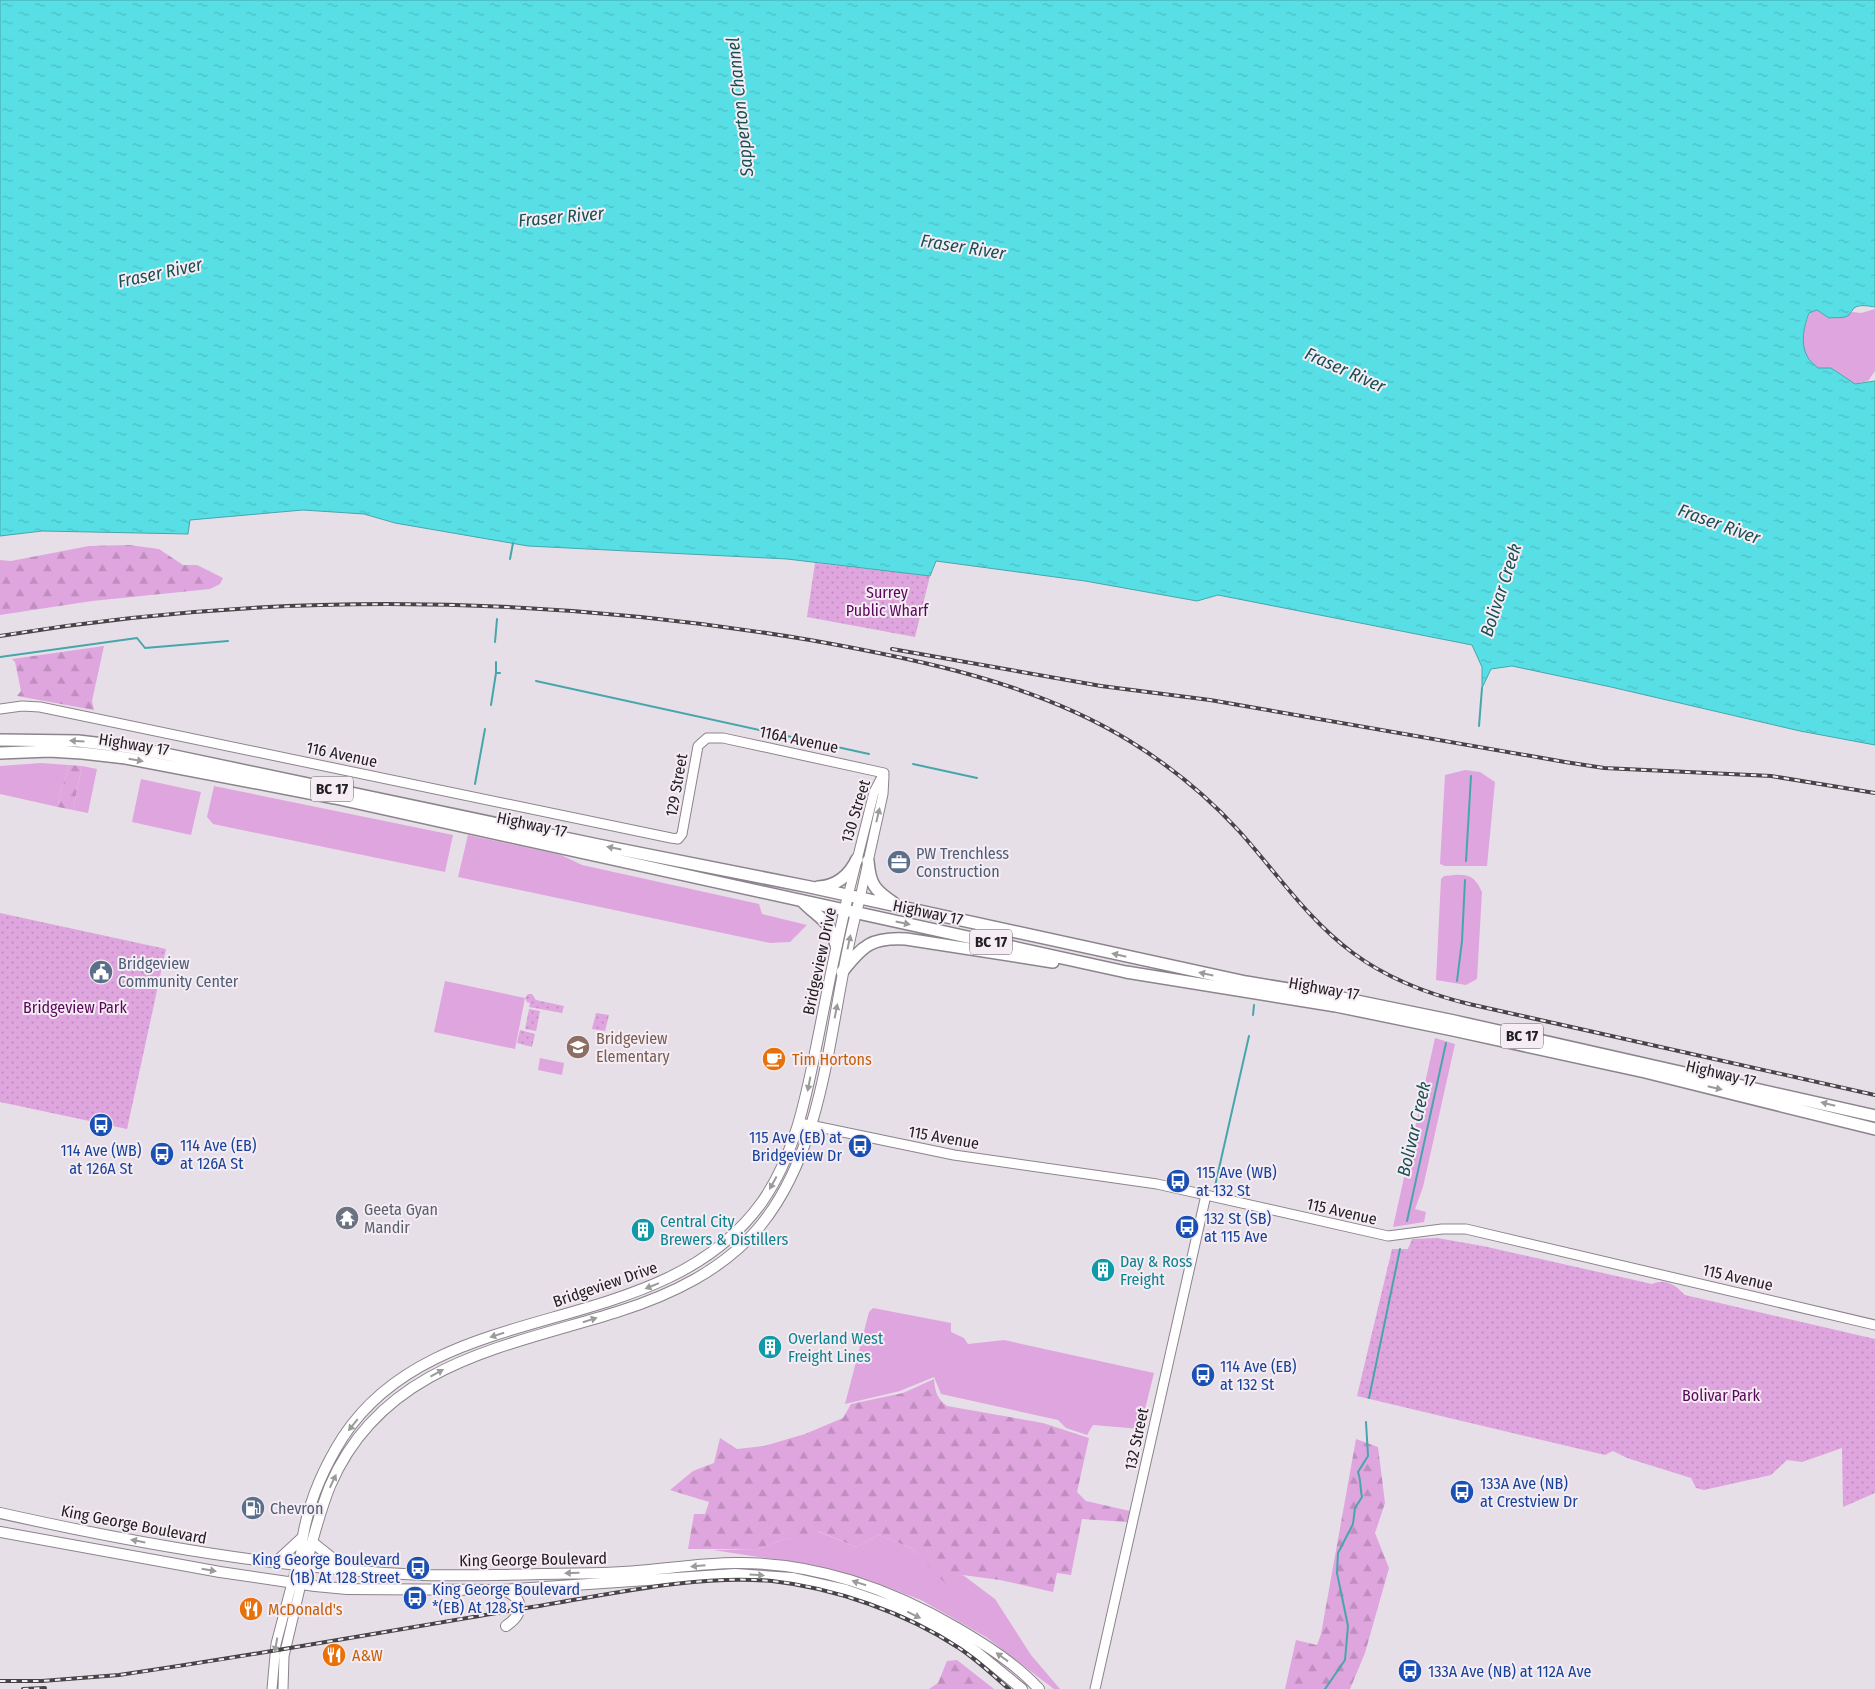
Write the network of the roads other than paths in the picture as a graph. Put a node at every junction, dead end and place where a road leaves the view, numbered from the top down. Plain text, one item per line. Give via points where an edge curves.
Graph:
1 (0, 709) edge
2 (707, 738) joint
3 (0, 740) edge
4 (0, 753) edge
5 (884, 773) joint
6 (678, 838) joint
7 (862, 860) junction
8 (660, 870) junction
9 (810, 887) junction
10 (860, 898) junction
11 (802, 901) junction
12 (849, 905) junction
13 (899, 906) junction
14 (836, 945) junction
15 (842, 972) junction
16 (1126, 972) junction
17 (1875, 1116) edge
18 (800, 1123) junction
19 (812, 1125) junction
20 (1875, 1128) edge
21 (1206, 1195) junction
22 (1875, 1325) edge
23 (390, 1387) junction
24 (395, 1399) junction
25 (0, 1514) edge
26 (0, 1532) edge
27 (35, 1537) junction
28 (0, 1538) edge
29 (307, 1540) junction
30 (275, 1563) junction
31 (302, 1567) junction
32 (347, 1570) junction
33 (297, 1584) junction
34 (502, 1590) junction
35 (506, 1626) dead end
36 (272, 1689) edge
37 (283, 1689) edge
38 (1022, 1689) edge
39 (1039, 1689) edge
40 (1095, 1689) edge

1 - 6 street, 116 Avenue via 40,707
2 - 5 street, 116A Avenue via 723,738
2 - 6 street, 129 Street via 698,746 685,825
9 -> 3 highway, Highway 17 / BC 17 via 130,747 78,741
4 -> 8 highway, Highway 17 / BC 17 via 82,753 167,765 392,810
5 - 7 street, 130 Street via 883,794
7 - 9 highway via 841,880 826,886
7 - 10 street, 130 Street
7 - 12 street, 130 Street
7 - 13 highway via 874,888
8 - 11 highway, Highway 17 / BC 17
8 - 12 highway via 699,873
9 - 12 highway, Highway 17 / BC 17
10 - 12 highway, Highway 17 / BC 17
10 - 13 highway, Highway 17 / BC 17
11 - 12 highway, Highway 17 / BC 17
11 - 14 highway via 826,922
12 - 14 main road, Bridgeview Drive
15 -> 12 main road, Bridgeview Drive
12 -> 16 highway, Highway 17 / BC 17
17 -> 13 highway, Highway 17 / BC 17 via 1454,1021 1246,982
14 -> 18 main road, Bridgeview Drive
15 - 16 highway via 869,943 896,938
19 -> 15 main road, Bridgeview Drive
16 -> 20 highway, Highway 17 / BC 17 via 1336,1006 1453,1030
18 - 19 street, 115 Avenue
18 -> 23 main road, Bridgeview Drive via 763,1201 732,1237 700,1262 628,1295 462,1347 426,1364
19 - 21 street, 115 Avenue via 954,1155 1129,1180
24 -> 19 main road, Bridgeview Drive via 434,1374 470,1357 656,1298 719,1263 740,1247 771,1211 791,1176
21 - 22 street, 115 Avenue via 1388,1236 1466,1229
21 - 40 street, 132 Street
23 - 24 street
23 -> 29 main road, Bridgeview Drive via 374,1400 342,1439 320,1480
29 -> 24 main road, Bridgeview Drive via 338,1471 365,1430
30 -> 25 main road, King George Boulevard via 186,1550
26 - 27 main road, King George Boulevard
27 - 28 main road
27 -> 33 main road, King George Boulevard
29 - 30 main road
29 - 31 main road, Bridgeview Drive
29 - 32 main road
30 - 31 main road, King George Boulevard
31 - 32 main road, King George Boulevard
31 - 33 main road, Bridgeview Drive
39 -> 32 main road, King George Boulevard via 984,1644 908,1602 849,1580 793,1568 737,1563 621,1572 473,1575
33 - 34 main road, King George Boulevard via 347,1589
33 -> 36 street via 276,1644
33 - 37 street via 284,1656
34 - 35 main road via 512,1593 518,1600 519,1614
34 -> 38 main road, King George Boulevard via 736,1574 817,1583 878,1600 932,1623 978,1653

